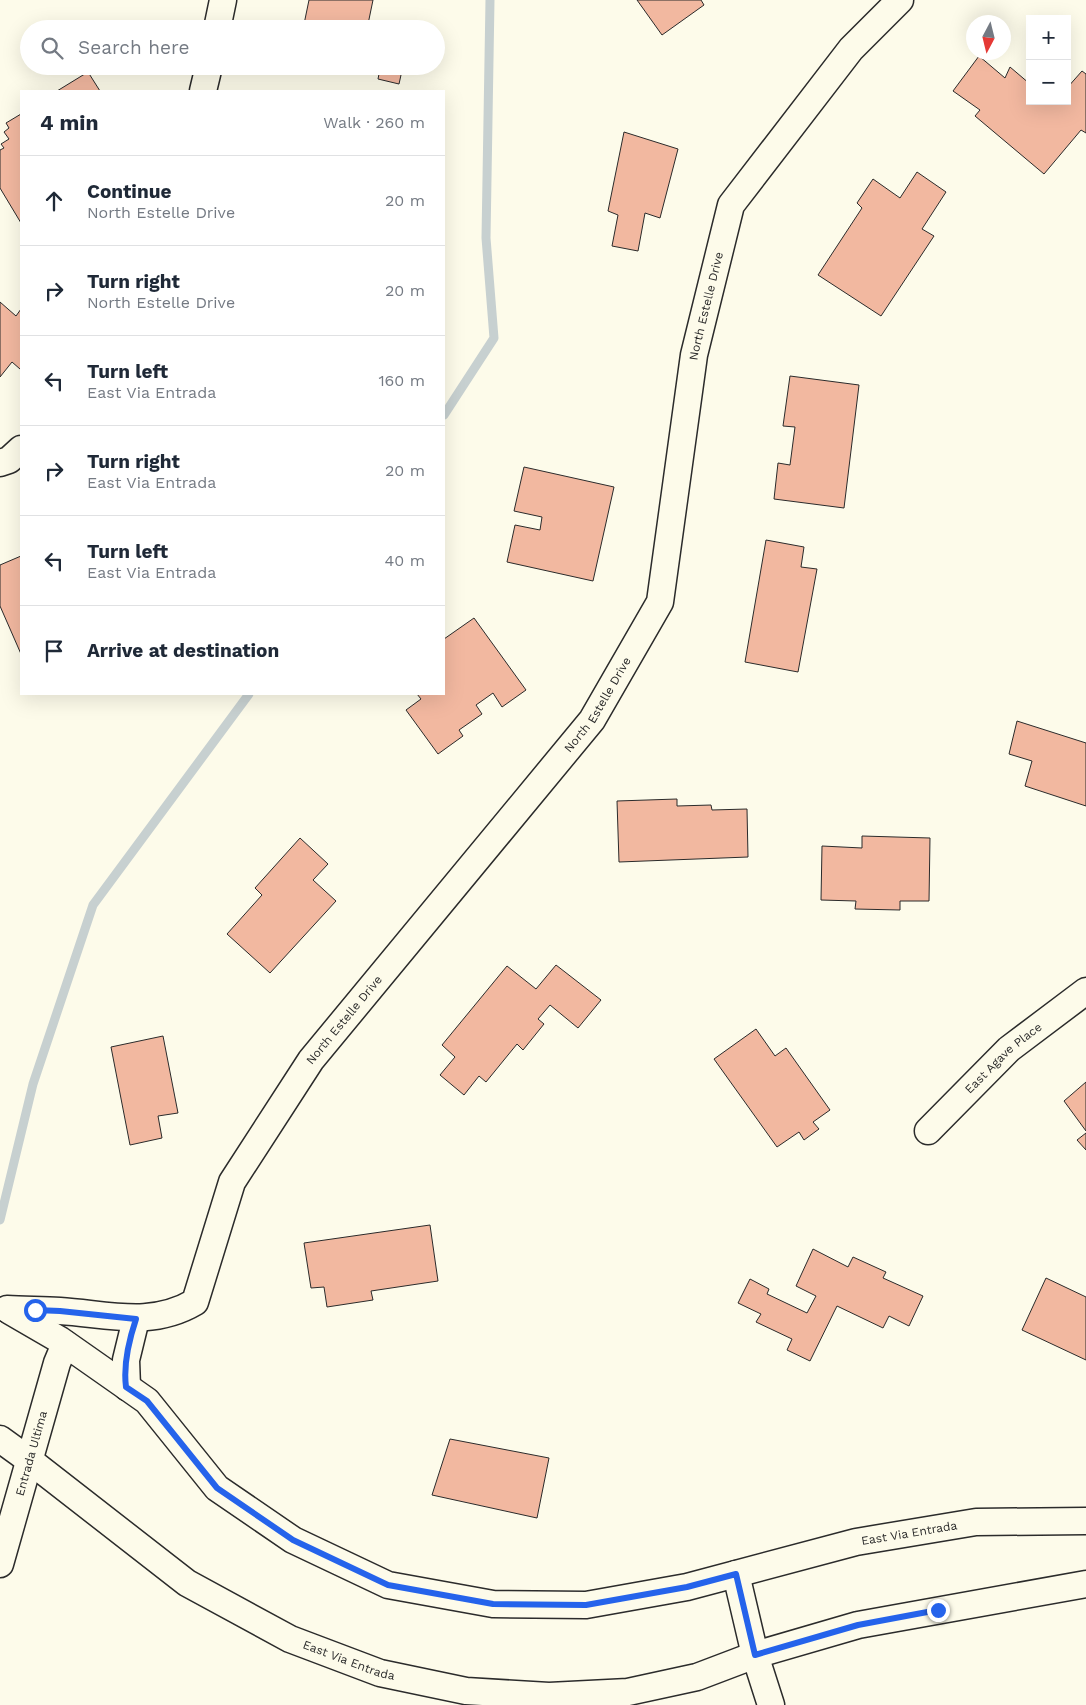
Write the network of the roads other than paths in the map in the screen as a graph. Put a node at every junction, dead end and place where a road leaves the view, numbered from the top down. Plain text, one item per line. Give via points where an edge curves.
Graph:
1 (223, 0) edge
2 (900, 0) edge
3 (219, 20) edge
4 (207, 75) edge
5 (203, 90) edge
6 (20, 450) edge
7 (0, 464) edge
8 (1086, 992) edge
9 (928, 1131) dead end
10 (3, 1308) edge
11 (136, 1319) junction
12 (65, 1344) junction
13 (126, 1387) junction
14 (0, 1439) edge
15 (29, 1460) junction
16 (1086, 1521) edge
17 (0, 1564) edge
18 (736, 1574) junction
19 (1086, 1584) edge
20 (755, 1655) junction
21 (770, 1705) edge

1 - 3 street
2 - 11 street, North Estelle Drive via 851,49 731,205 694,355 660,602 653,615 592,720 311,1060 232,1182 196,1302 182,1310
4 - 5 street
6 - 7 street
8 - 9 street, East Agave Place via 1009,1050
10 - 11 street, North Estelle Drive
10 - 12 street, East Via Entrada
11 - 13 street via 126,1360
12 - 13 street, East Via Entrada
12 - 15 street, Entrada Ultima
13 - 18 street, East Via Entrada via 147,1401 217,1488 293,1540 388,1585 493,1604 586,1605 687,1587
14 - 15 street, East Via Entrada
15 - 17 street, Entrada Ultima
15 - 20 street, East Via Entrada via 187,1583 290,1639 380,1673 466,1692 548,1696 628,1692 697,1677
16 - 18 street, East Via Entrada via 976,1522 856,1542
18 - 20 street
19 - 20 street, East Via Entrada via 858,1625
20 - 21 street

